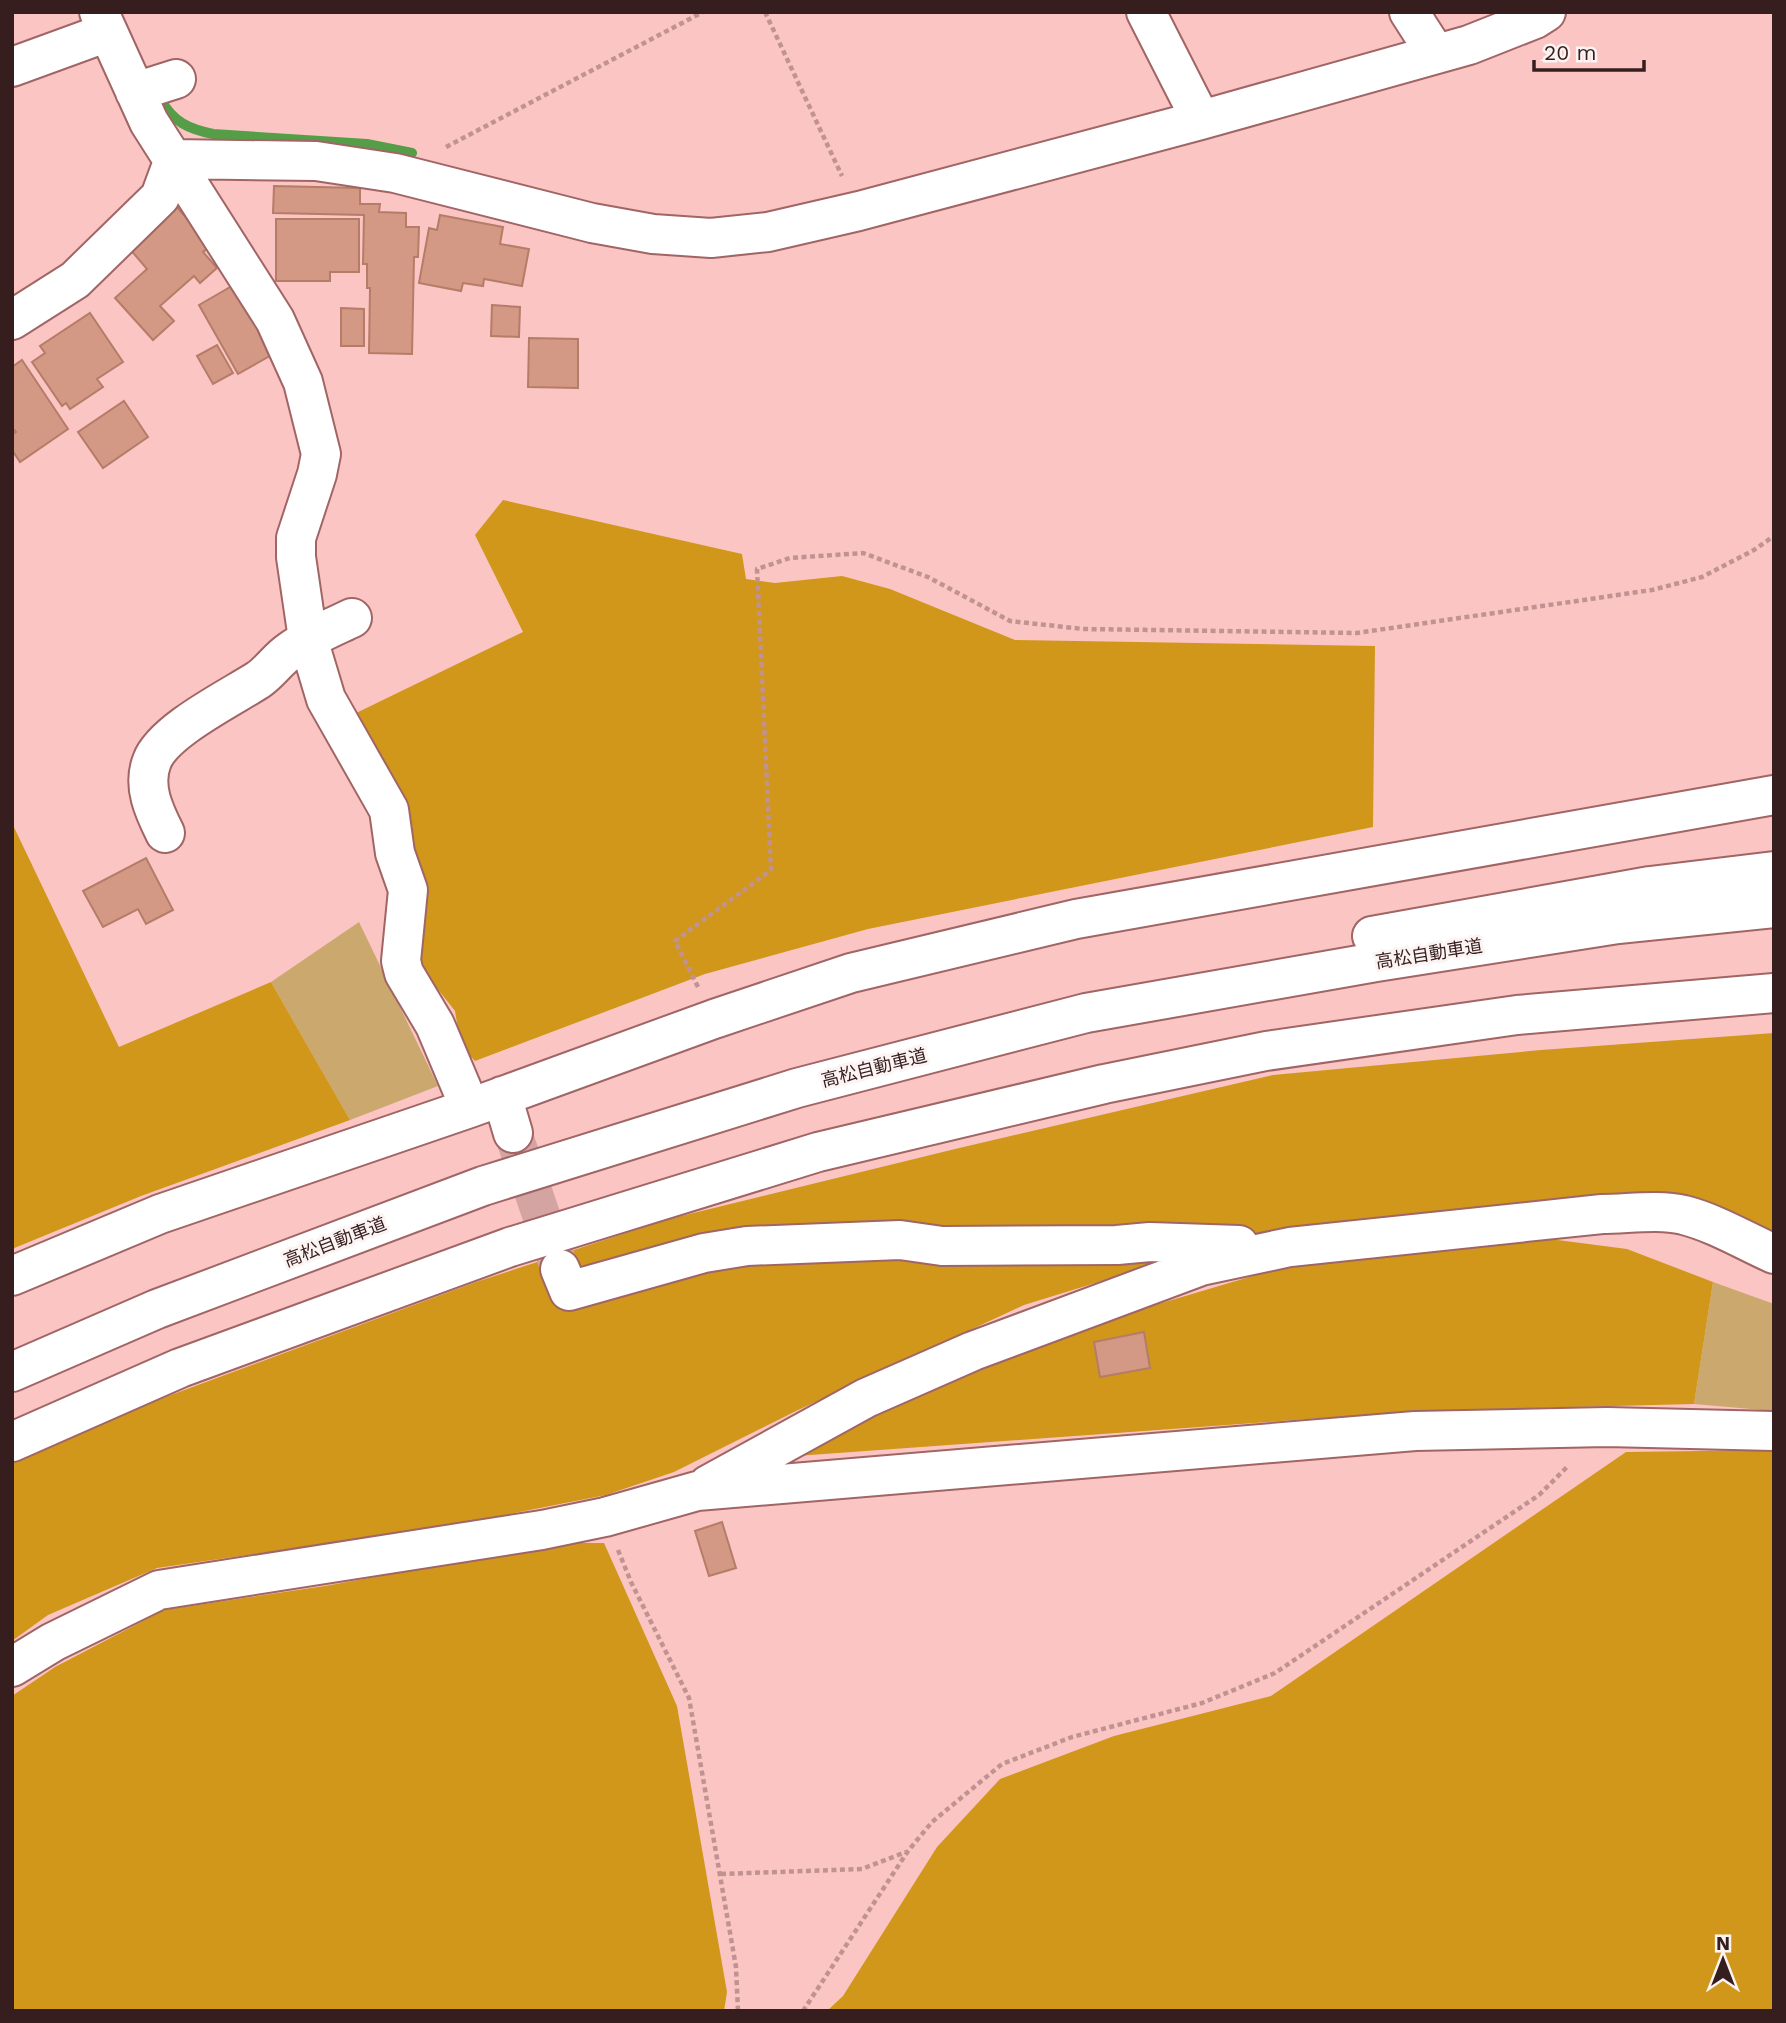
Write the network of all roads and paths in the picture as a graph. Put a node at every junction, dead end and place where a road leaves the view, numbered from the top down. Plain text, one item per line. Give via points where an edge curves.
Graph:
1 (704, 12) edge
2 (765, 12) edge
3 (1146, 12) edge
4 (1409, 12) edge
5 (1546, 12) edge
6 (104, 22) edge
7 (1436, 54) junction
8 (12, 67) edge
9 (176, 79) dead end
10 (135, 92) junction
11 (1201, 120) junction
12 (174, 159) junction
13 (395, 173) junction
14 (859, 211) junction
15 (12, 320) edge
16 (1774, 536) edge
17 (352, 618) dead end
18 (308, 639) junction
19 (1774, 795) edge
20 (165, 833) dead end
21 (1774, 872) edge
22 (1774, 908) edge
23 (1774, 993) edge
24 (1086, 1013) junction
25 (714, 1019) junction
26 (486, 1102) junction
27 (513, 1133) tunnel mouth
28 (1290, 1247) junction
29 (1774, 1254) edge
30 (560, 1269) tunnel mouth
31 (12, 1276) edge
32 (12, 1372) edge
33 (1607, 1427) junction
34 (1774, 1431) edge
35 (12, 1442) edge
36 (696, 1491) junction
37 (605, 1517) junction
38 (12, 1667) edge
39 (908, 1851) junction
40 (721, 1874) junction
41 (738, 2011) edge
42 (803, 2011) edge

1 - 13 path
2 - 14 path
3 - 11 main road
4 - 7 main road
5 - 7 main road
6 - 8 main road
6 - 10 main road
7 - 11 main road
9 - 10 main road
10 - 12 main road
11 - 14 main road
12 - 13 main road via 316,161
12 - 15 main road via 160,197 75,280
12 - 18 main road via 275,320 303,382 321,454 296,538
13 - 14 main road via 653,234 711,238 768,232
16 - 25 path via 1702,577 1652,590 1357,634 1083,629 1010,621 928,577 863,554 790,558 757,569 771,870 675,941
17 - 18 main road
18 - 20 main road via 261,677 175,732 159,749 151,762 149,787 151,804
18 - 26 main road via 326,699 389,810 395,853 408,890 401,961 404,972
19 - 25 main road via 1076,919 851,973
21 - 24 main road via 1650,886 1374,936
22 - 24 main road, 高松自動車道 via 1605,926
23 - 35 main road via 1517,1015 1266,1051 818,1152 510,1247 180,1368
24 - 32 main road, 高松自動車道 via 797,1088 483,1186 157,1309
25 - 26 main road
26 - 27 main road
26 - 31 main road via 160,1214
28 - 29 main road via 1645,1213 1682,1215
28 - 30 main road via 1150,1242 943,1246 900,1240 747,1246 704,1253 569,1291
28 - 36 main road via 1201,1266 973,1351 866,1398
33 - 34 main road
33 - 36 main road via 1415,1431
33 - 39 path via 1539,1495 1275,1673 1202,1703 1072,1737 1002,1764 932,1822
36 - 37 main road
37 - 38 main road via 159,1590
37 - 40 path via 631,1582 689,1698
39 - 40 path via 862,1869
39 - 42 path
40 - 41 path

